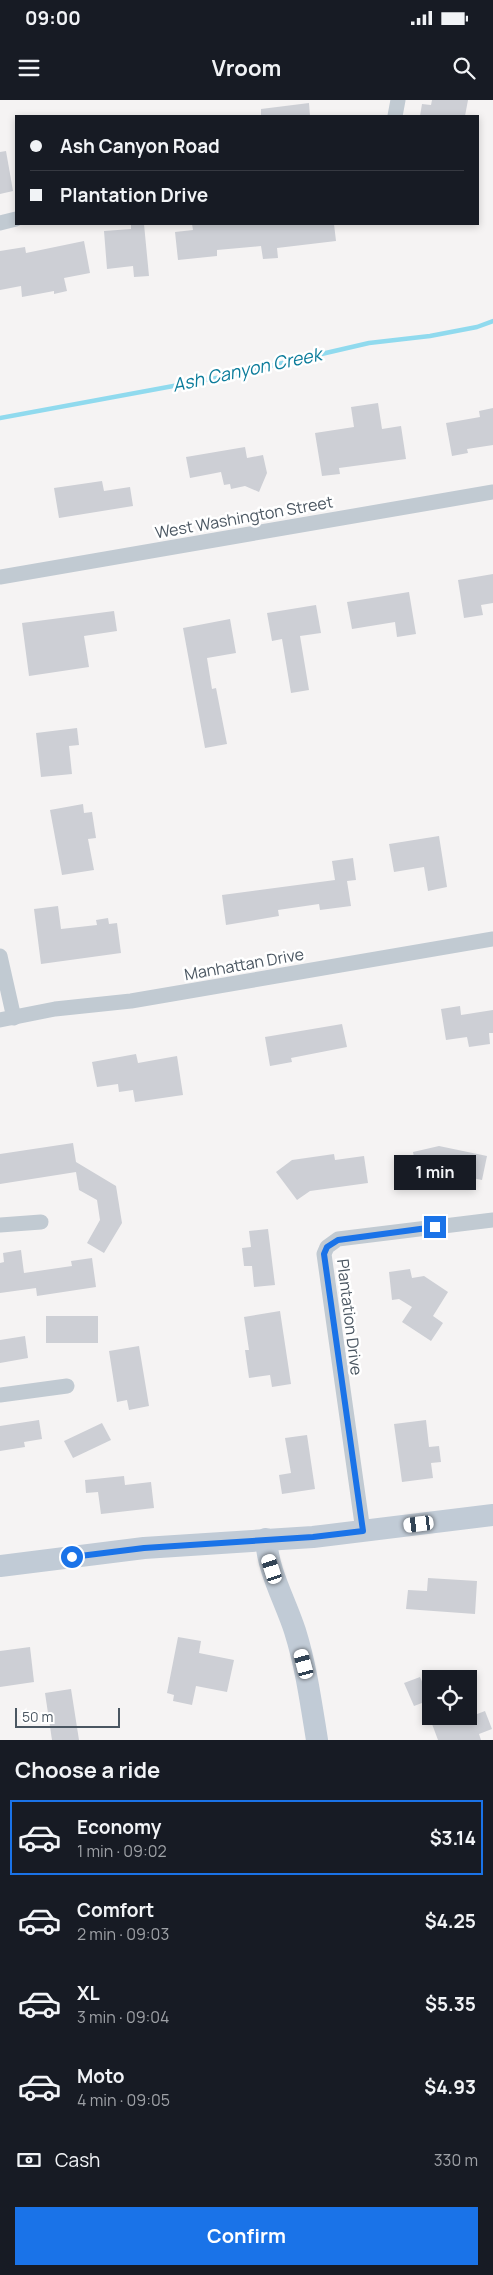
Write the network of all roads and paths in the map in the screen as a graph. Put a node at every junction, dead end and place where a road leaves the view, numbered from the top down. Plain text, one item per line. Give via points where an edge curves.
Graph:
1 (398, 100) edge
2 (395, 115) edge
3 (15, 219) edge
4 (0, 223) edge
5 (493, 492) edge
6 (0, 577) edge
7 (493, 939) edge
8 (0, 956) edge
9 (7, 1019) edge
10 (493, 1220) edge
11 (41, 1222) dead end
12 (0, 1225) edge
13 (67, 1386) dead end
14 (0, 1395) edge
15 (493, 1515) edge
16 (363, 1531) junction
17 (266, 1540) junction
18 (0, 1566) edge
19 (317, 1740) edge

1 - 2 street
3 - 4 street
5 - 6 street, West Washington Street
7 - 9 street, Manhattan Drive
8 - 9 street
10 - 16 street, Plantation Drive via 338,1240 327,1247 324,1254
11 - 12 street
13 - 14 street
15 - 16 street
16 - 17 street
17 - 18 street via 144,1548
17 - 19 street via 267,1555 304,1664

